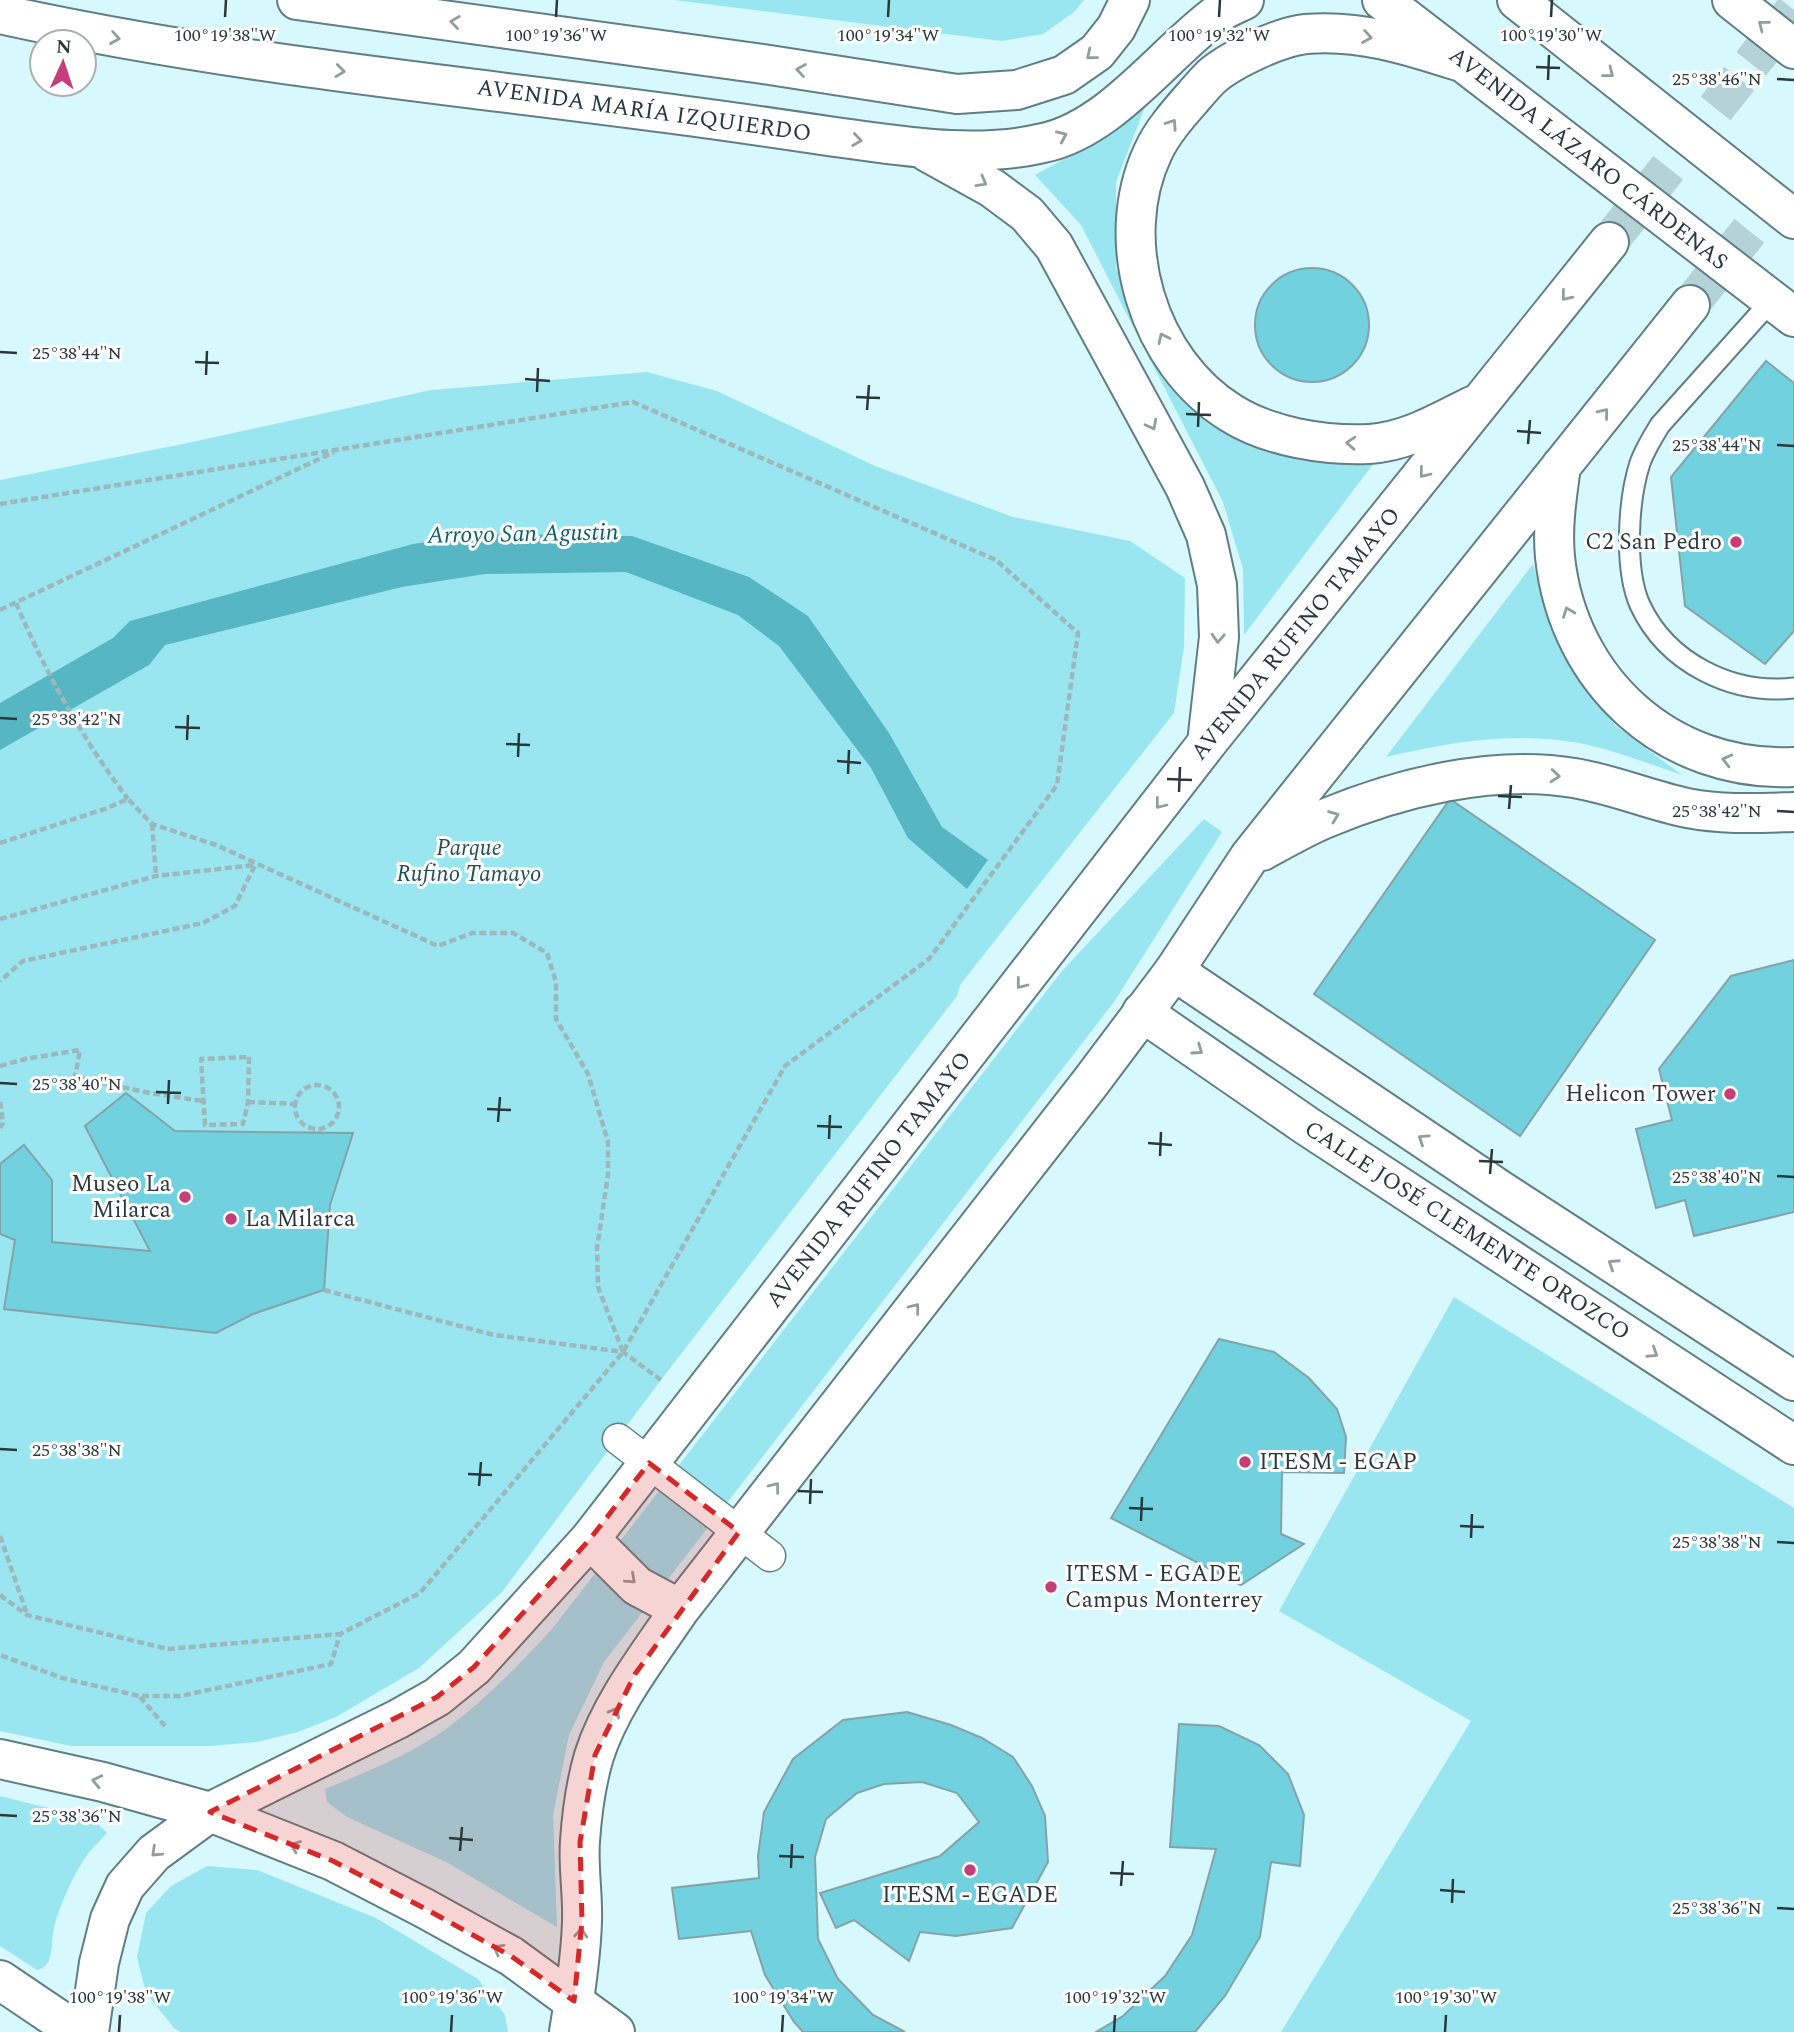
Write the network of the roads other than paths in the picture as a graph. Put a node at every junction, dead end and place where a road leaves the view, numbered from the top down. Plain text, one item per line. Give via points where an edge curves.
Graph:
1 (297, 0) edge
2 (1130, 0) edge
3 (1244, 0) edge
4 (1382, 0) edge
5 (1517, 0) edge
6 (1732, 0) edge
7 (0, 14) edge
8 (1794, 49) edge
9 (1461, 62) junction
10 (762, 64) junction
11 (764, 126) junction
12 (922, 149) junction
13 (1794, 219) edge
14 (1609, 242) tunnel mouth
15 (1690, 305) tunnel mouth
16 (1783, 309) edge
17 (1483, 400) junction
18 (1561, 466) junction
19 (1794, 688) edge
20 (1207, 743) junction
21 (1794, 767) edge
22 (1794, 812) edge
23 (1250, 856) junction
24 (1174, 971) junction
25 (1142, 1012) junction
26 (1339, 1082) junction
27 (1307, 1126) junction
28 (1500, 1190) junction
29 (1468, 1232) junction
30 (1746, 1350) junction
31 (1794, 1381) edge
32 (1714, 1393) junction
33 (618, 1438) dead end
34 (1793, 1443) edge
35 (649, 1463) junction
36 (739, 1532) junction
37 (590, 1539) junction
38 (770, 1556) dead end
39 (680, 1609) junction
40 (0, 1759) edge
41 (210, 1811) junction
42 (0, 1980) edge
43 (572, 2017) edge
44 (77, 2032) edge
45 (89, 2032) edge
46 (615, 2032) edge

10 -> 1 main road
2 -> 10 main road via 1097,52 1064,75 1017,90 957,94
12 -> 3 main road, AVENIDA MARÍA IZQUIERDO via 1000,149 1046,143 1086,125 1122,102 1217,14
4 - 9 main road, AVENIDA LÁZARO CÁRDENAS
5 -> 13 main road
8 -> 6 main road
7 -> 11 main road, AVENIDA MARÍA IZQUIERDO via 240,59
9 - 16 main road, AVENIDA LÁZARO CÁRDENAS
17 -> 9 main road via 1399,439 1369,444 1303,440 1231,414 1197,387 1169,351 1149,309 1134,222 1154,151 1181,111 1212,75 1256,49 1303,34 1338,33 1404,44
10 - 11 main road
11 -> 12 main road, AVENIDA MARÍA IZQUIERDO
12 -> 20 main road via 992,188 1027,214 1054,246 1185,487 1206,535 1217,585 1219,637
14 -> 17 main road, AVENIDA RUFINO TAMAYO
18 -> 15 main road
16 - 19 lane via 1660,425 1640,464 1630,534 1639,603 1655,631 1681,657 1732,685
17 -> 20 main road, AVENIDA RUFINO TAMAYO
21 -> 18 main road via 1728,761 1683,747 1643,722 1612,691 1588,657 1565,608 1555,557
18 - 23 main road
20 -> 35 main road, AVENIDA RUFINO TAMAYO
23 -> 22 main road via 1376,800 1461,779 1520,773 1574,778 1688,808 1738,814
23 - 24 main road
24 - 25 main road
24 - 26 main road
25 -> 27 main road, CALLE JOSÉ CLEMENTE OROZCO
36 -> 25 main road
26 - 27 main road
28 -> 26 main road
27 - 29 main road, CALLE JOSÉ CLEMENTE OROZCO
28 - 29 main road
30 -> 28 main road
29 -> 32 main road, CALLE JOSÉ CLEMENTE OROZCO
30 - 31 main road
30 - 32 main road
32 - 34 main road, CALLE JOSÉ CLEMENTE OROZCO
33 - 35 street
35 - 36 street
35 - 37 main road, AVENIDA RUFINO TAMAYO
36 - 38 street
36 - 39 main road
37 -> 39 main road via 637,1586
37 - 41 main road, AVENIDA RUFINO TAMAYO via 474,1667 437,1697
43 -> 39 main road via 582,1921 580,1842 595,1755 635,1674
41 -> 40 main road
43 -> 41 main road via 511,1956 333,1861
41 -> 45 main road, AVENIDA RUFINO TAMAYO via 154,1853 125,1886 99,1963
42 - 44 main road
43 - 46 main road

